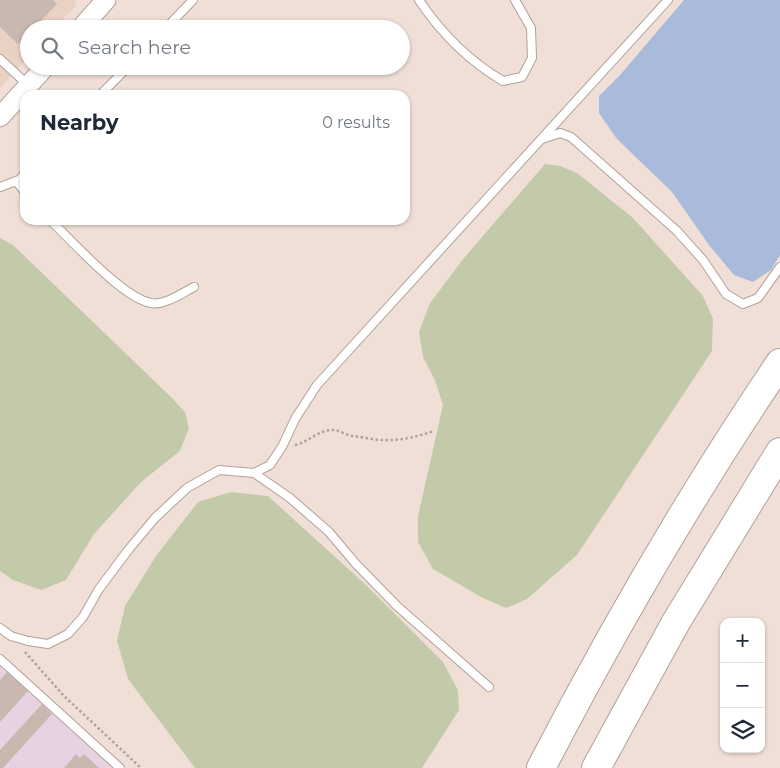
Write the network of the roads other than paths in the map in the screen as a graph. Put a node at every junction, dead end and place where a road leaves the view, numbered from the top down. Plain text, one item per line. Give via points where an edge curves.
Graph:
1 (106, 0) edge
2 (193, 0) edge
3 (419, 0) edge
4 (515, 0) edge
5 (668, 0) edge
6 (88, 20) edge
7 (174, 20) edge
8 (0, 59) edge
9 (38, 75) edge
10 (119, 75) edge
11 (28, 86) junction
12 (24, 90) edge
13 (105, 90) edge
14 (20, 95) edge
15 (0, 117) edge
16 (540, 140) junction
17 (20, 177) edge
18 (16, 181) junction
19 (20, 186) edge
20 (0, 187) edge
21 (55, 225) edge
22 (780, 267) edge
23 (194, 287) dead end
24 (780, 363) edge
25 (780, 452) edge
26 (780, 460) edge
27 (254, 473) junction
28 (761, 482) junction
29 (0, 628) edge
30 (0, 660) edge
31 (489, 687) dead end
32 (544, 761) edge
33 (120, 768) edge
34 (596, 768) edge

1 - 6 street
2 - 7 lane
3 - 4 lane via 430,17 461,50 503,82 522,77 532,58 531,28
5 - 16 lane
8 - 11 lane
9 - 11 street
10 - 13 lane
11 - 12 street
14 - 15 street
16 - 22 lane via 560,133 571,137 677,231 703,260 726,294 743,304 758,298
16 - 27 lane via 317,385 270,465
17 - 18 lane
18 - 19 lane
18 - 20 lane
21 - 23 lane via 128,293 152,304 169,300
24 - 32 highway via 659,555
25 - 28 highway
26 - 28 highway
27 - 29 lane via 219,470 187,488 155,518 129,549 68,634 48,644 11,636
27 - 31 lane via 290,498 329,532 397,606
28 - 34 highway via 676,622
30 - 33 lane

